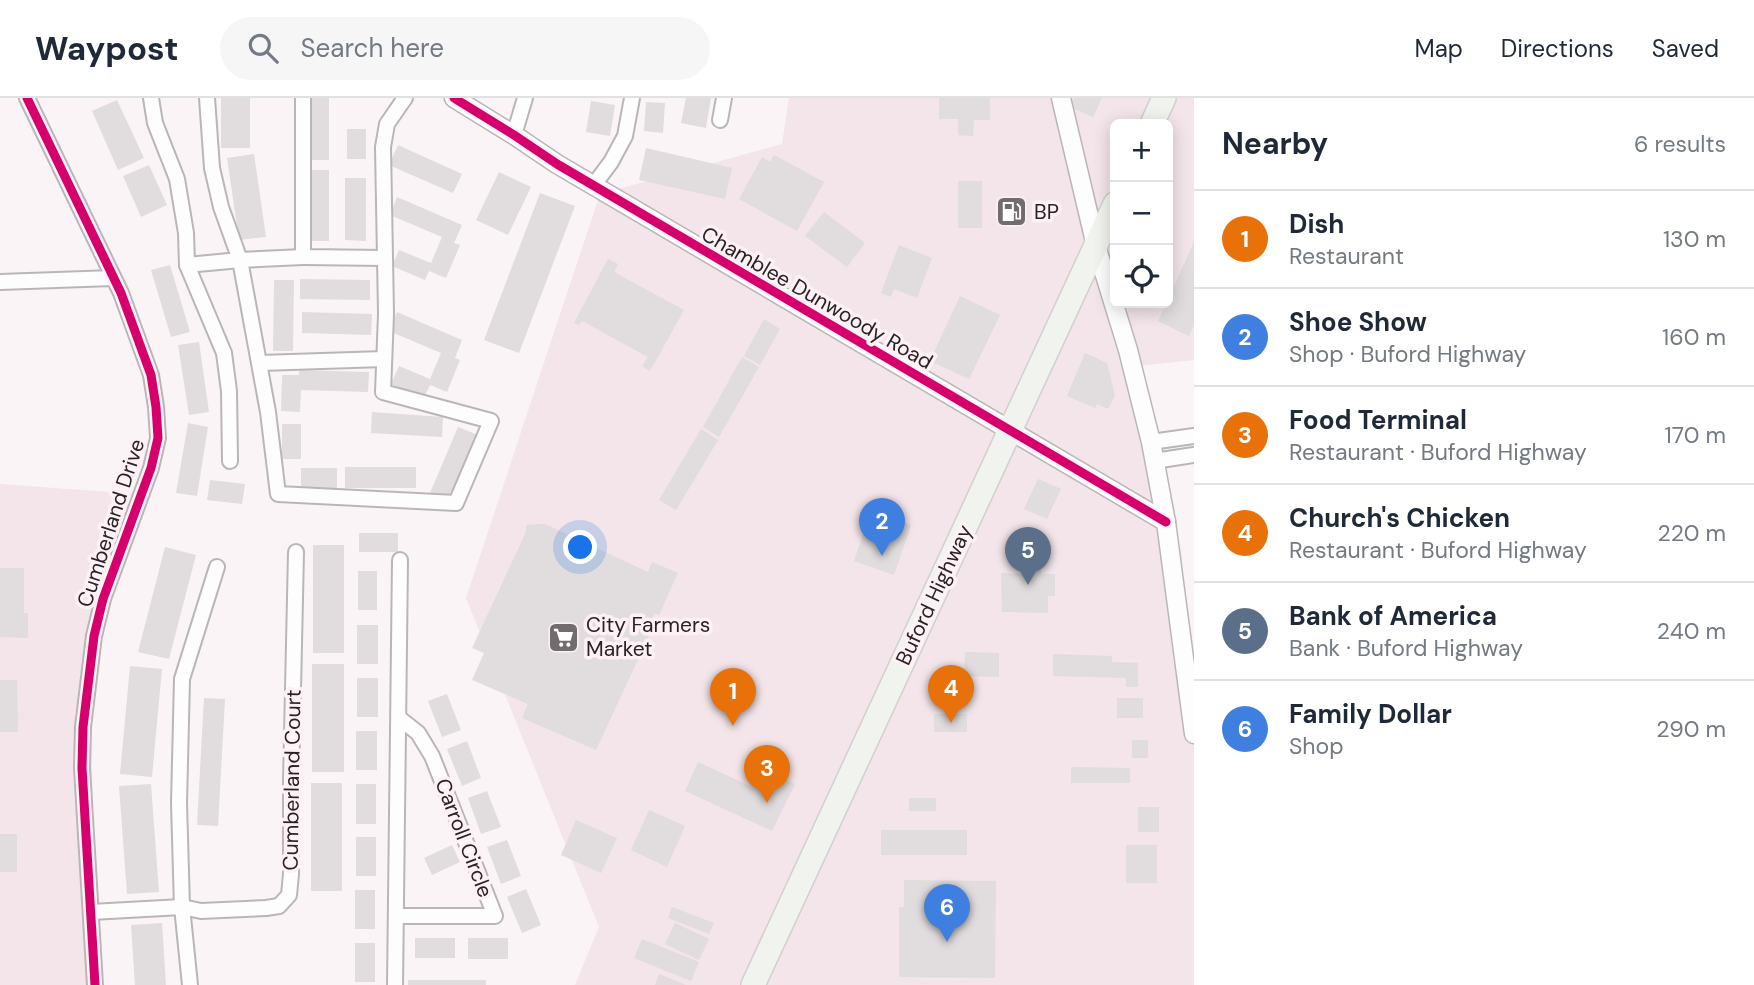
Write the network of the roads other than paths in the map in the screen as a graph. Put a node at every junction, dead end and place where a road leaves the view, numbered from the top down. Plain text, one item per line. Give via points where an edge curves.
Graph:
1 (27, 98) edge
2 (151, 98) edge
3 (207, 98) edge
4 (303, 98) edge
5 (405, 98) edge
6 (454, 98) edge
7 (525, 98) edge
8 (632, 98) edge
9 (723, 98) edge
10 (1061, 98) edge
11 (1164, 98) edge
12 (1154, 119) edge
13 (720, 120) dead end
14 (514, 135) junction
15 (593, 186) junction
16 (1110, 215) edge
17 (1096, 246) junction
18 (303, 257) junction
19 (385, 258) junction
20 (240, 260) junction
21 (187, 264) junction
22 (113, 278) junction
23 (0, 282) edge
24 (384, 359) junction
25 (260, 363) junction
26 (1010, 431) junction
27 (1194, 436) edge
28 (1151, 442) junction
29 (1194, 455) edge
30 (230, 461) dead end
31 (1154, 461) junction
32 (1166, 522) junction
33 (296, 552) dead end
34 (400, 561) dead end
35 (217, 567) dead end
36 (399, 718) junction
37 (1194, 734) edge
38 (182, 907) junction
39 (91, 912) junction
40 (396, 916) junction
41 (95, 985) edge
42 (190, 985) edge
43 (395, 985) edge
44 (753, 985) edge

1 - 22 street, Cumberland Drive
2 - 21 street via 155,122 177,179
3 - 20 street via 212,168
4 - 18 street
5 - 19 street via 387,124 383,147
6 - 14 street, Chamblee Dunwoody Road
7 - 14 street
8 - 15 street via 625,136
9 - 13 street
10 - 17 street
11 - 12 main road
14 - 15 street, Chamblee Dunwoody Road
15 - 26 street, Chamblee Dunwoody Road
16 - 17 main road, Buford Highway
17 - 26 main road, Buford Highway
17 - 28 street
18 - 19 street
18 - 20 street
19 - 24 street
20 - 21 street
20 - 25 street
21 - 30 street via 223,353 229,391
22 - 23 street
22 - 39 street, Cumberland Drive via 151,375 158,438 94,635 82,768
24 - 25 street
24 - 25 street via 383,393 491,421 456,503 278,494
26 - 32 street, Chamblee Dunwoody Road
26 - 44 main road, Buford Highway
27 - 28 street
28 - 31 street
29 - 31 street
31 - 32 street
32 - 37 street
33 - 38 street, Cumberland Court via 289,895 279,906 266,908 201,911
34 - 36 street
35 - 38 street via 182,679
36 - 40 street
36 - 40 street, Carroll Circle via 418,733 432,756 495,916
38 - 39 street, Cumberland Court
38 - 42 street
39 - 41 street, Cumberland Drive
40 - 43 street

